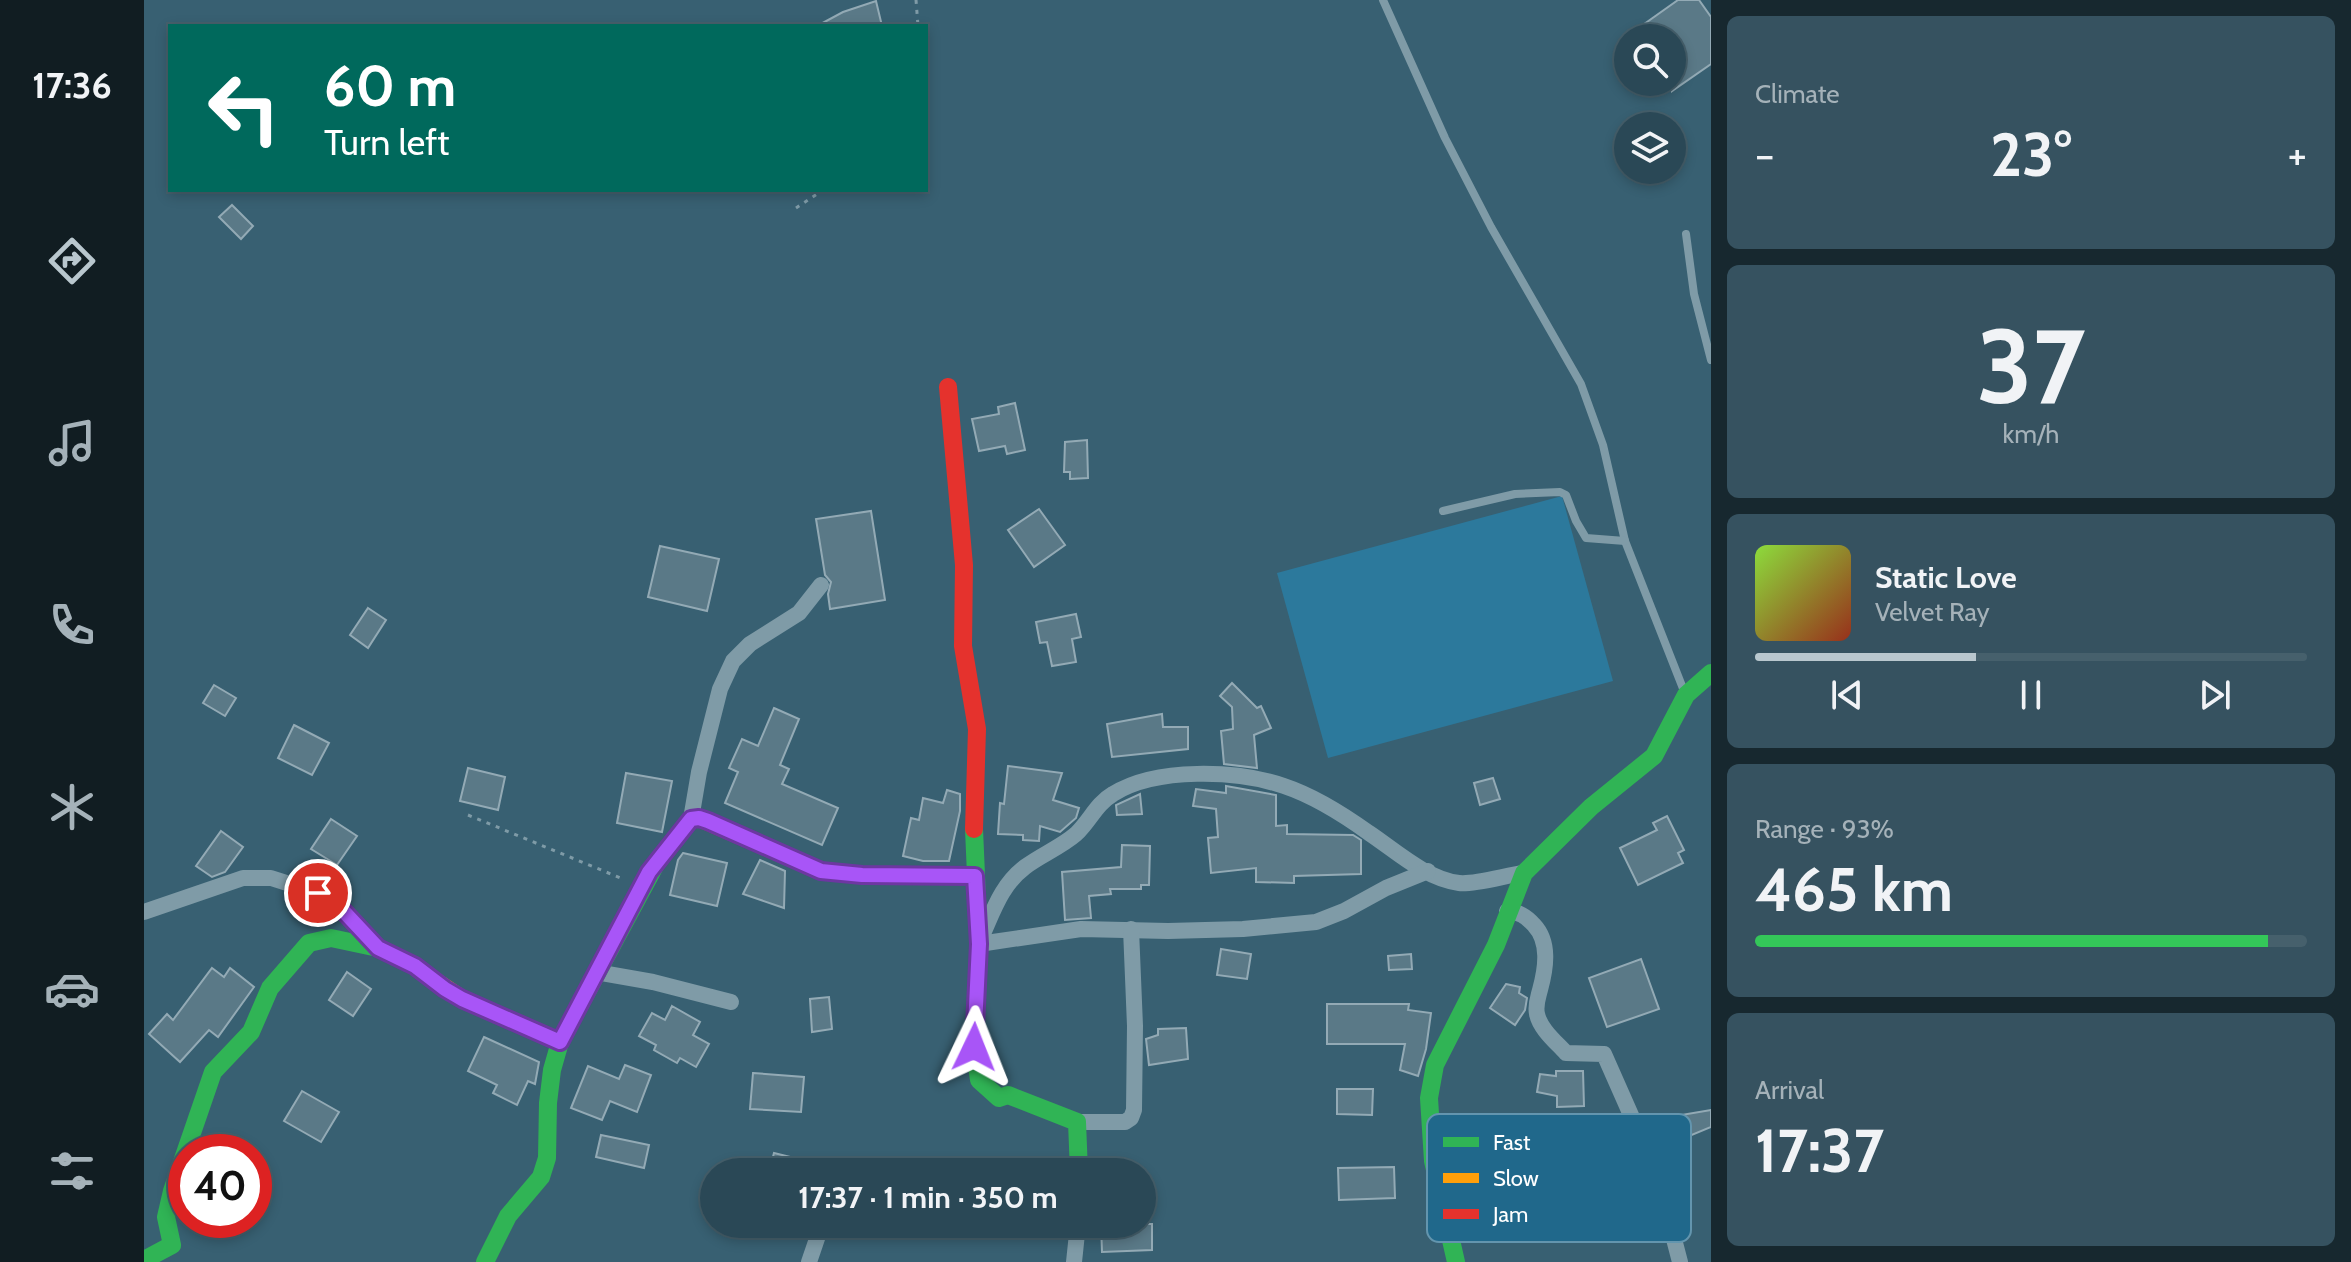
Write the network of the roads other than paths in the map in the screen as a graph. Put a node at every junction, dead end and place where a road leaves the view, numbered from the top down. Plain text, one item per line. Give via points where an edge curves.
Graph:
1 (1383, 0) edge
2 (1686, 234) dead end
3 (1711, 360) edge
4 (948, 387) dead end
5 (1443, 511) dead end
6 (1625, 541) junction
7 (821, 585) dead end
8 (1711, 673) edge
9 (1686, 695) junction
10 (691, 819) junction
11 (1428, 871) junction
12 (1524, 873) junction
13 (975, 876) junction
14 (1507, 911) junction
15 (144, 912) edge
16 (1131, 929) junction
17 (979, 944) junction
18 (378, 948) junction
19 (596, 972) junction
20 (731, 1002) dead end
21 (560, 1042) junction
22 (1430, 1114) edge
23 (1630, 1114) edge
24 (1077, 1122) junction
25 (1078, 1158) edge
26 (817, 1238) edge
27 (1077, 1238) edge
28 (1451, 1242) edge
29 (1675, 1242) edge
30 (144, 1260) edge
31 (485, 1262) edge
32 (809, 1262) edge
33 (1074, 1262) edge
34 (1456, 1262) edge
35 (1680, 1262) edge

1 - 6 lane via 1445,138 1581,384 1603,445
2 - 3 lane
4 - 13 street via 964,565 963,646 977,729
5 - 6 lane via 1515,494 1560,492 1586,538
6 - 9 lane
7 - 10 street via 799,613 733,661 720,689
8 - 9 street
9 - 12 street via 1654,756 1591,807
10 - 13 street via 708,821 821,871
10 - 19 street via 649,872
11 - 12 street via 1463,884
11 - 16 street via 1316,922 1243,929
11 - 17 street via 1287,787 1249,778 1170,775 1137,781 1111,795 1094,808 1077,833 1024,867 999,897
12 - 14 street
13 - 17 street
14 - 22 street via 1496,945 1435,1065
14 - 23 street via 1525,917 1544,941 1536,1007 1543,1027 1566,1053 1604,1054
15 - 18 street via 243,878 271,878 335,902
16 - 17 street via 1070,930
16 - 24 street via 1134,1110 1125,1122
17 - 24 street via 974,1047 979,1080 999,1098 1008,1095
18 - 21 street via 462,999
18 - 30 street via 331,938 309,943 270,988 251,1032 213,1072 172,1191 166,1217 172,1245
19 - 20 street
19 - 21 street
21 - 31 street via 541,1177 508,1216
24 - 25 street
26 - 32 street
27 - 33 street
28 - 34 street
29 - 35 street

